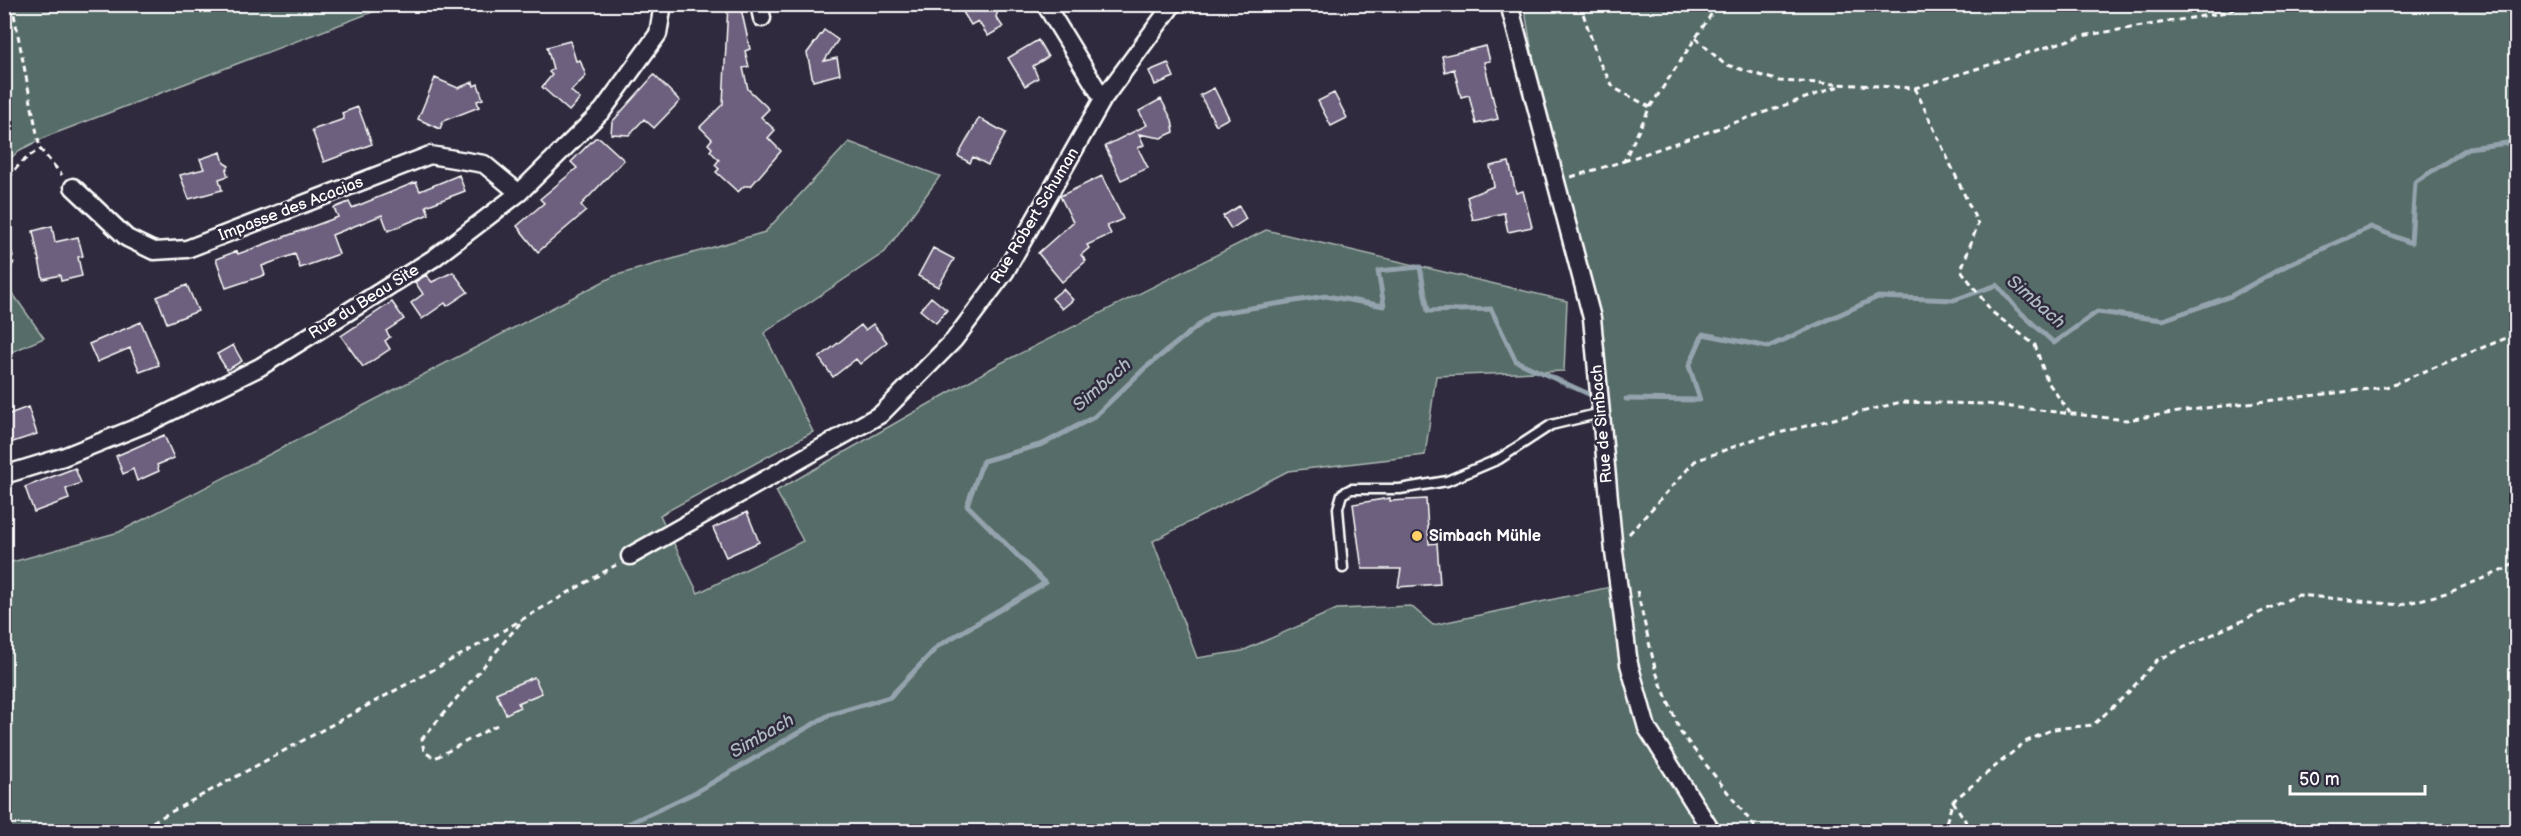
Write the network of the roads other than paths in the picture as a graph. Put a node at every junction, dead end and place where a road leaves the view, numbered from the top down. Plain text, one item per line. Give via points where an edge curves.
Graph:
1 (663, 4) edge
2 (1045, 4) edge
3 (1173, 4) edge
4 (1509, 4) edge
5 (1103, 99) junction
6 (73, 187) road end
7 (519, 193) junction
8 (1601, 413) junction
9 (4, 475) edge
10 (630, 556) road end
11 (1343, 568) dead end
12 (1712, 831) edge

1 - 7 street, Rue du Beau Site via 658,34 603,110
2 - 5 street
3 - 5 street, Rue Robert Schuman
4 - 8 street, Rue de Simbach via 1592,318
5 - 10 street, Rue Robert Schuman via 1005,272 954,340 881,414
6 - 7 street, Impasse des Acacias via 127,238 154,251 187,249 430,155 484,164
7 - 9 street, Rue du Beau Site via 434,258 260,368 148,423 63,457
8 - 11 lane via 1551,425 1499,459 1447,481 1400,489 1351,489 1342,494 1338,508
8 - 12 street, Rue de Simbach via 1629,664 1647,728

